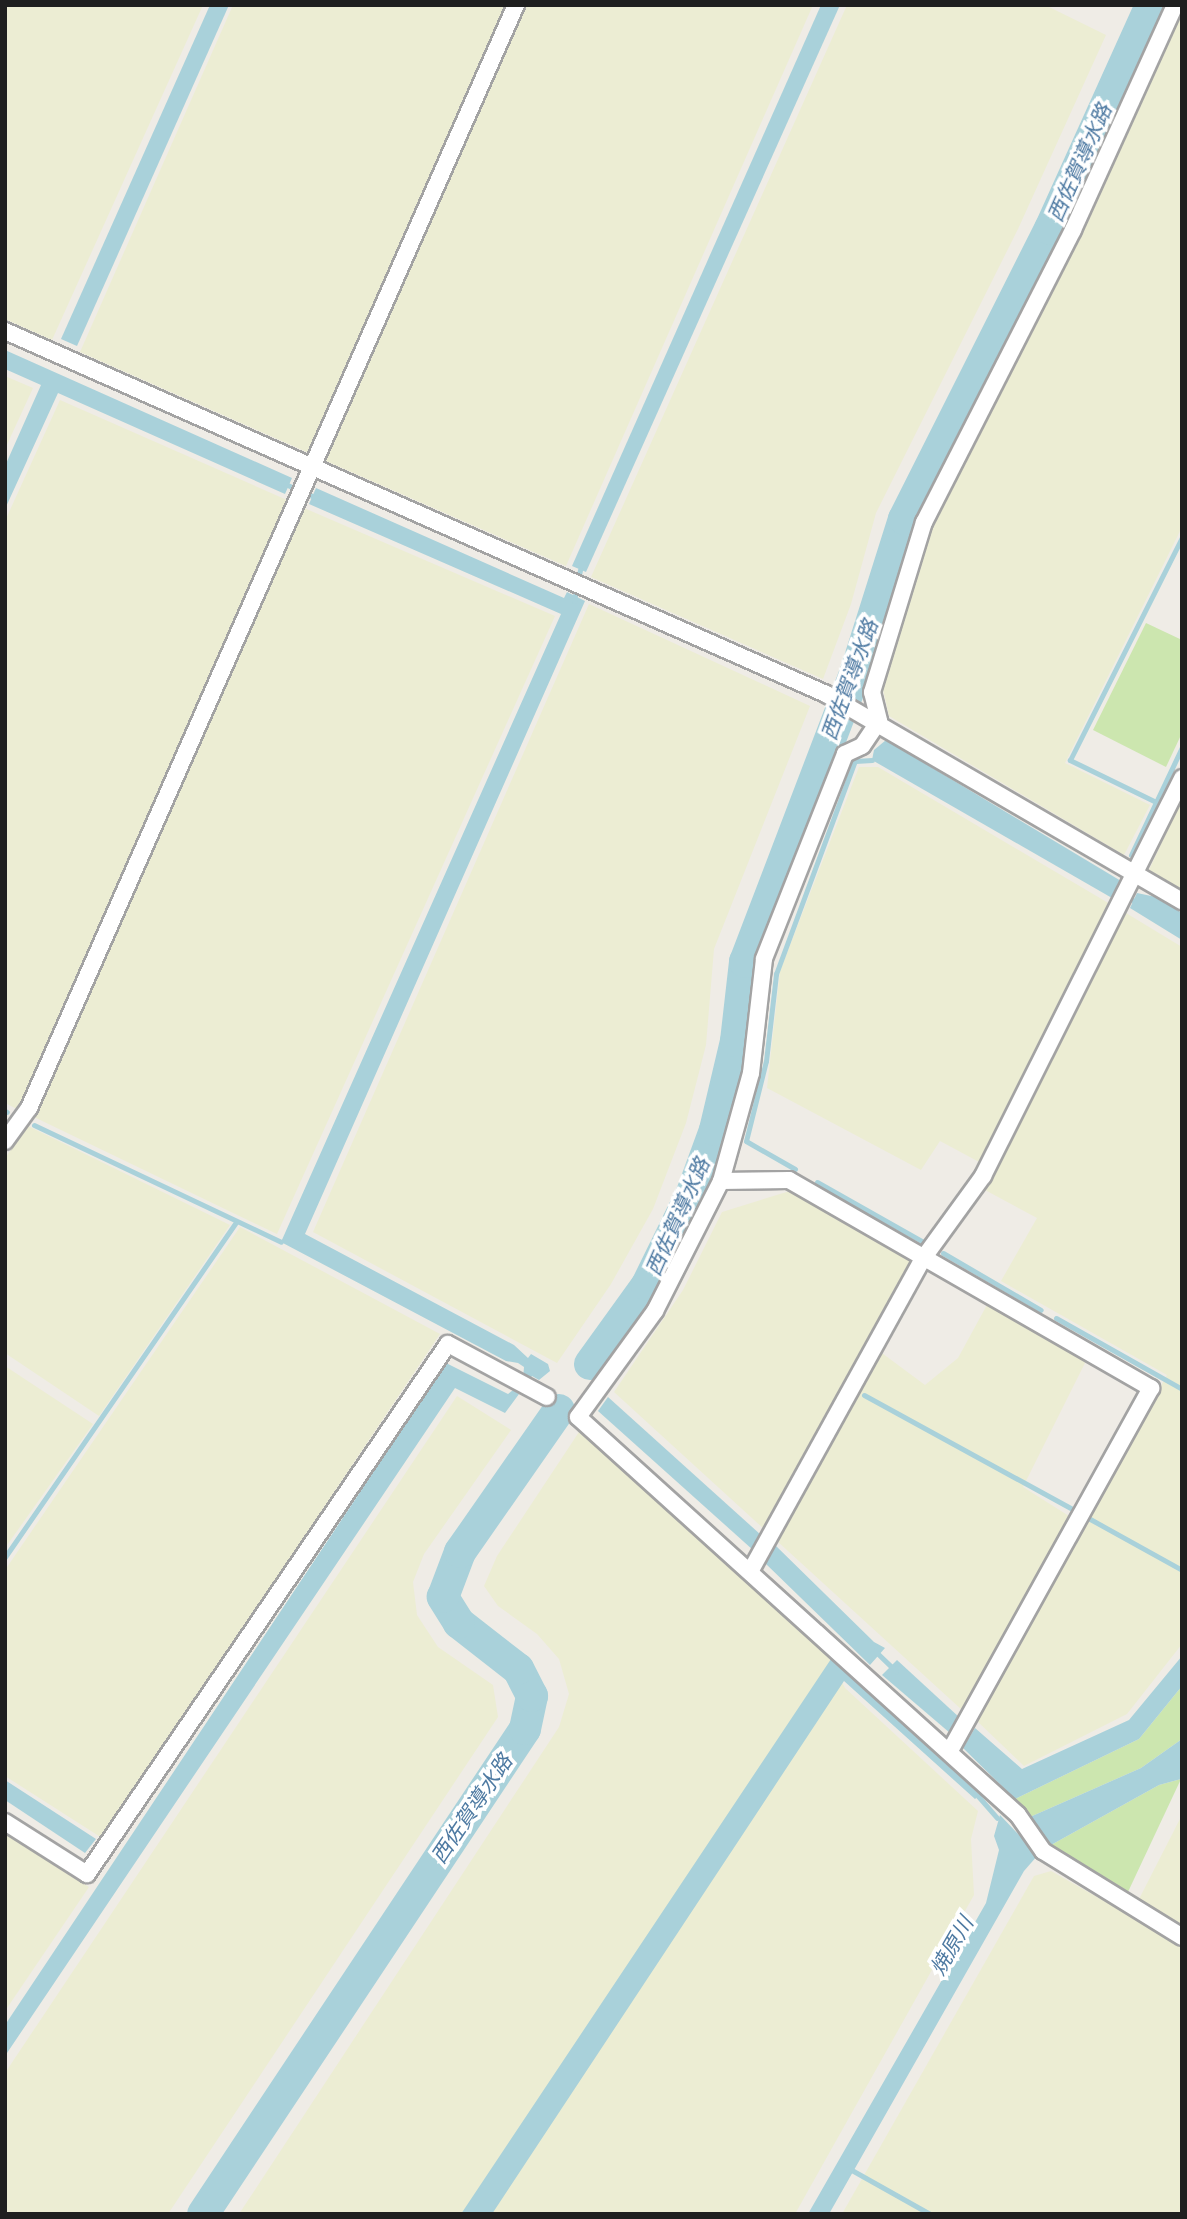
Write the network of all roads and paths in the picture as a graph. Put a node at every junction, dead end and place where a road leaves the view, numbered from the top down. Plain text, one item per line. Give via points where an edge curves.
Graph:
1 (516, 5) edge
2 (1175, 5) edge
3 (5, 331) edge
4 (312, 467) junction
5 (880, 722) junction
6 (1182, 778) edge
7 (1129, 888) junction
8 (1182, 901) edge
9 (5, 1141) edge
10 (721, 1181) junction
11 (922, 1260) junction
12 (547, 1397) dead end
13 (759, 1556) junction
14 (949, 1752) junction
15 (5, 1822) edge
16 (1182, 1937) edge

1 - 4 street
2 - 5 street via 1073,230 924,522 872,692
3 - 4 street
4 - 5 street
4 - 9 street via 29,1108
5 - 7 street
5 - 10 street via 862,746 845,754 764,959 751,1073
6 - 7 street
7 - 8 street
7 - 11 street via 983,1176
10 - 11 street via 789,1180
10 - 13 street via 655,1311 578,1417
11 - 13 street
11 - 14 street via 1151,1388
12 - 15 street via 448,1344 87,1874
13 - 14 street
14 - 16 street via 1018,1815 1038,1845

